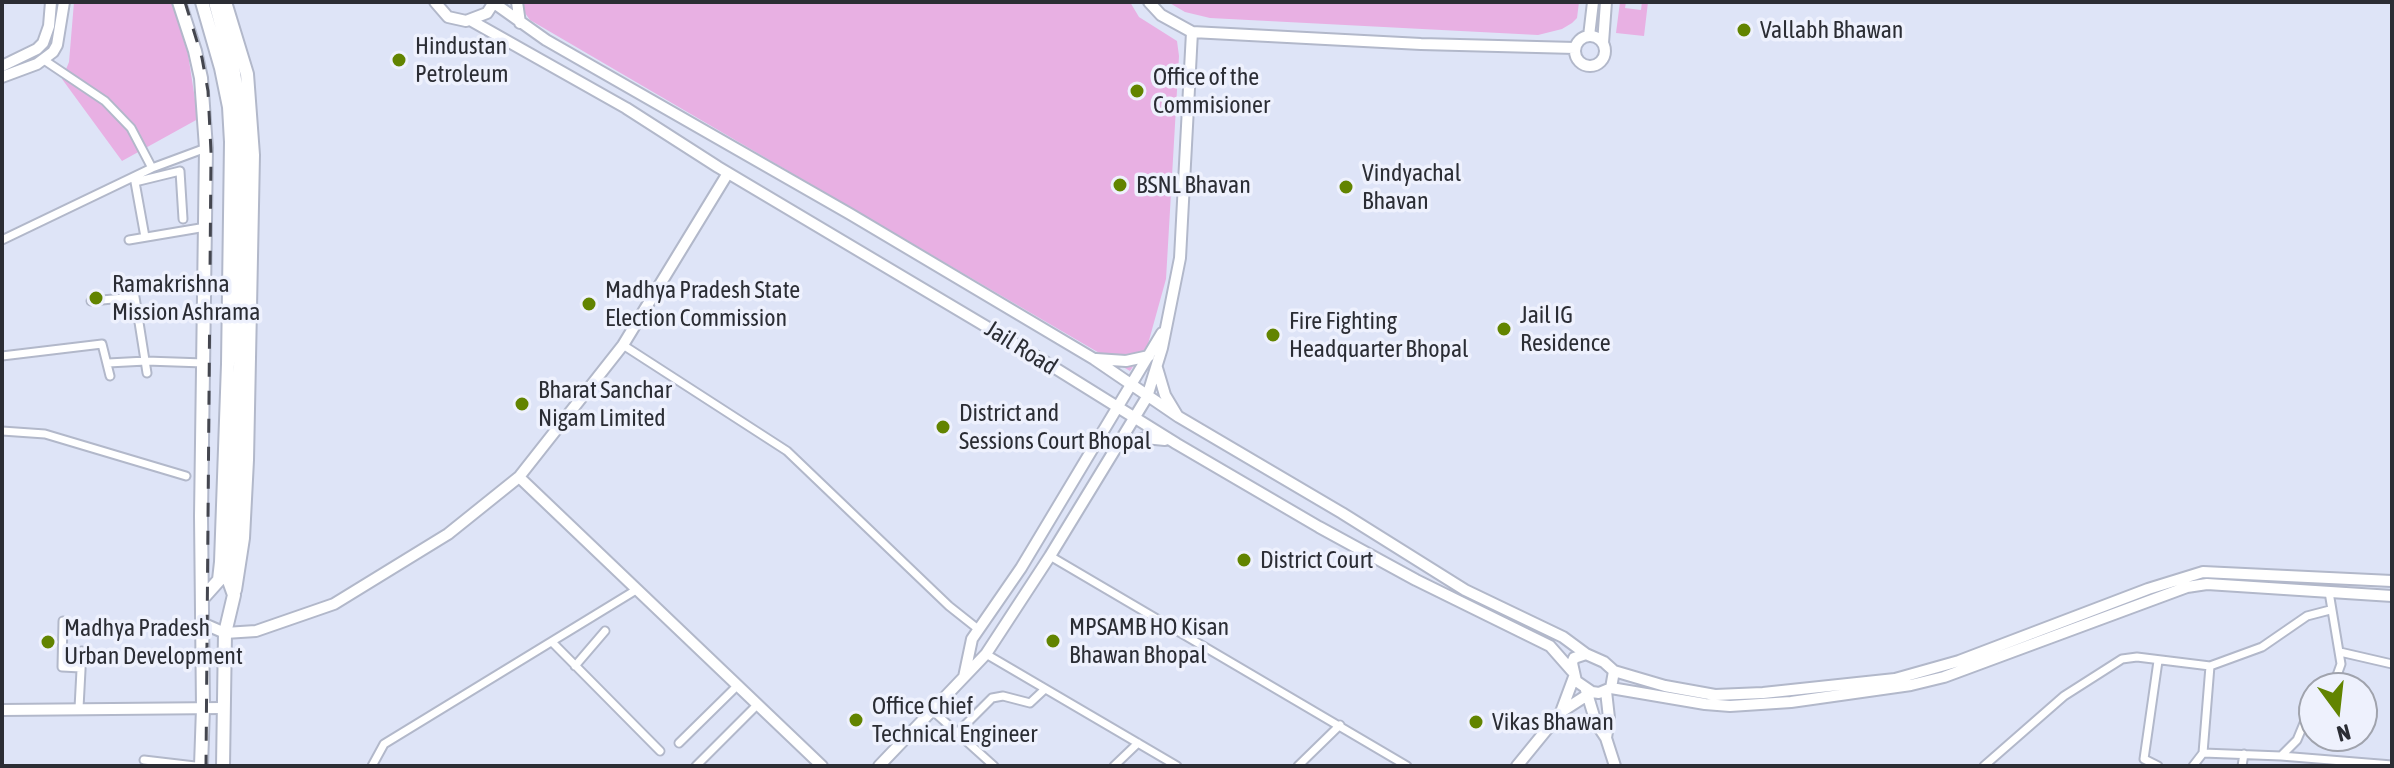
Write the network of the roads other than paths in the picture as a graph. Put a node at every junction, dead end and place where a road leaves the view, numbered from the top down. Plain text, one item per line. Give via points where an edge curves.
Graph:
1 (51, 2) edge
2 (64, 2) edge
3 (179, 2) edge
4 (202, 2) edge
5 (215, 2) edge
6 (225, 2) edge
7 (435, 2) edge
8 (517, 2) edge
9 (1149, 2) edge
10 (1593, 2) edge
11 (1606, 2) edge
12 (494, 3) edge
13 (470, 20) junction
14 (521, 24) junction
15 (1192, 32) junction
16 (1589, 36) junction
17 (1603, 43) junction
18 (1575, 48) junction
19 (44, 60) junction
20 (2, 66) edge
21 (2, 77) edge
22 (206, 148) junction
23 (152, 168) junction
24 (728, 173) junction
25 (183, 219) dead end
26 (206, 227) junction
27 (145, 237) junction
28 (2, 240) edge
29 (129, 240) dead end
30 (91, 301) dead end
31 (1167, 324) junction
32 (623, 345) junction
33 (2, 356) edge
34 (1149, 356) junction
35 (1094, 359) junction
36 (146, 361) junction
37 (108, 363) junction
38 (204, 363) junction
39 (1157, 366) junction
40 (147, 373) dead end
41 (110, 376) dead end
42 (1130, 386) junction
43 (1147, 397) junction
44 (1116, 407) junction
45 (1179, 417) junction
46 (1134, 418) junction
47 (2, 431) edge
48 (1171, 441) junction
49 (1117, 446) junction
50 (186, 476) dead end
51 (519, 477) junction
52 (1050, 556) junction
53 (2392, 581) edge
54 (636, 590) junction
55 (2329, 592) junction
56 (234, 595) junction
57 (2392, 596) edge
58 (202, 599) junction
59 (2330, 610) junction
60 (63, 621) dead end
61 (202, 623) junction
62 (978, 629) junction
63 (605, 631) dead end
64 (225, 633) junction
65 (552, 642) junction
66 (82, 651) dead end
67 (2340, 652) junction
68 (986, 654) junction
69 (1586, 654) junction
70 (2158, 661) junction
71 (2392, 664) edge
72 (575, 666) junction
73 (2210, 666) junction
74 (81, 668) junction
75 (1614, 671) junction
76 (2340, 672) edge
77 (1573, 674) junction
78 (964, 677) junction
79 (737, 686) junction
80 (1045, 689) junction
81 (1609, 690) junction
82 (1588, 692) junction
83 (757, 705) junction
84 (79, 708) junction
85 (203, 708) junction
86 (223, 708) junction
87 (2, 710) edge
88 (933, 711) junction
89 (1561, 712) junction
90 (1340, 725) junction
91 (957, 733) junction
92 (1606, 738) junction
93 (2298, 738) edge
94 (679, 743) dead end
95 (1138, 743) junction
96 (660, 751) dead end
97 (2203, 753) junction
98 (2244, 754) junction
99 (2281, 756) junction
100 (144, 760) dead end
101 (2392, 765) edge
102 (195, 766) edge
103 (201, 766) edge
104 (223, 766) edge
105 (372, 766) edge
106 (696, 766) edge
107 (822, 766) edge
108 (879, 766) edge
109 (994, 766) edge
110 (1114, 766) edge
111 (1177, 766) edge
112 (1298, 766) edge
113 (1407, 766) edge
114 (1517, 766) edge
115 (1615, 766) edge
116 (1984, 766) edge
117 (2158, 766) edge
118 (2193, 766) edge
119 (2242, 766) edge

1 - 20 main road via 43,43
2 - 19 main road via 57,45
3 - 22 main road via 201,78
4 - 58 main road via 229,107 228,364 219,580
5 - 56 main road via 238,96 242,163 240,351 229,565
6 - 56 main road via 247,74 253,155 247,460
7 - 13 main road, Jail Road via 448,17
8 - 14 main road
9 - 15 main road
10 - 16 main road
11 - 17 main road
12 - 13 main road via 487,13
12 - 14 main road, Jail Road
13 - 24 main road, Jail Road
14 - 35 main road, Jail Road
15 - 18 main road
15 - 31 main road via 1180,258
16 - 17 main road
16 - 18 main road
17 - 18 main road via 1605,55 1594,66 1579,62
19 - 21 main road
19 - 23 street via 105,101 131,128
22 - 23 street
22 - 26 main road
23 - 28 street
24 - 32 main road
24 - 44 main road, Jail Road
25 - 27 street via 180,171 135,182
26 - 27 street
26 - 38 main road
27 - 29 street
30 - 36 street via 135,297
31 - 34 main road
31 - 39 main road
32 - 51 main road
32 - 62 street via 787,451
33 - 37 street via 102,344
34 - 35 main road
34 - 42 main road
35 - 42 main road, Jail Road
36 - 37 street
36 - 38 street
36 - 40 street
37 - 41 street
38 - 58 main road
39 - 43 main road
39 - 45 main road via 1165,395
42 - 43 main road, Jail Road
42 - 44 main road
43 - 45 main road, Jail Road
43 - 46 main road
44 - 46 main road, Jail Road
44 - 62 main road via 1021,568
45 - 69 main road, Jail Road via 1465,590 1563,637
46 - 48 main road, Jail Road
46 - 49 main road
47 - 50 street via 45,434
48 - 49 main road via 1145,438
48 - 77 main road, Jail Road via 1371,557 1550,646
49 - 52 main road
51 - 54 main road
51 - 64 main road via 448,534 334,604 256,631
52 - 68 main road
52 - 90 street
53 - 75 main road via 2203,572 1895,679 1715,695
54 - 65 street
54 - 79 main road
55 - 57 main road
55 - 59 street
55 - 81 main road via 2187,587 1944,677 1850,694 1730,706
56 - 64 main road
58 - 61 main road
59 - 67 street
59 - 73 street via 2307,616 2262,647
60 - 74 street via 62,667
61 - 64 main road
61 - 85 main road
62 - 78 main road
63 - 72 street
64 - 86 main road
65 - 72 street
65 - 105 street via 384,744
66 - 74 street
67 - 71 street
67 - 76 street
68 - 78 main road
68 - 80 street
69 - 75 main road
69 - 77 main road via 1574,658
70 - 73 street
70 - 116 street via 2122,659 2064,696
70 - 117 street via 2144,759
72 - 96 street
73 - 97 street
74 - 84 street
75 - 81 main road
77 - 82 main road
77 - 89 main road
78 - 88 main road
79 - 83 main road
79 - 94 street
80 - 91 street via 1030,703 992,698
80 - 95 street
81 - 82 main road
81 - 92 main road
82 - 89 main road
82 - 92 main road
83 - 106 street
83 - 107 main road
84 - 85 main road
84 - 87 main road
85 - 86 main road
85 - 103 main road
86 - 104 main road
88 - 91 street
88 - 108 main road
89 - 114 main road
90 - 112 street
90 - 113 street
91 - 109 street
92 - 115 main road
93 - 99 street
95 - 110 street
95 - 111 street
97 - 98 street
97 - 118 street
98 - 99 street
98 - 119 street
99 - 101 street
100 - 102 street

